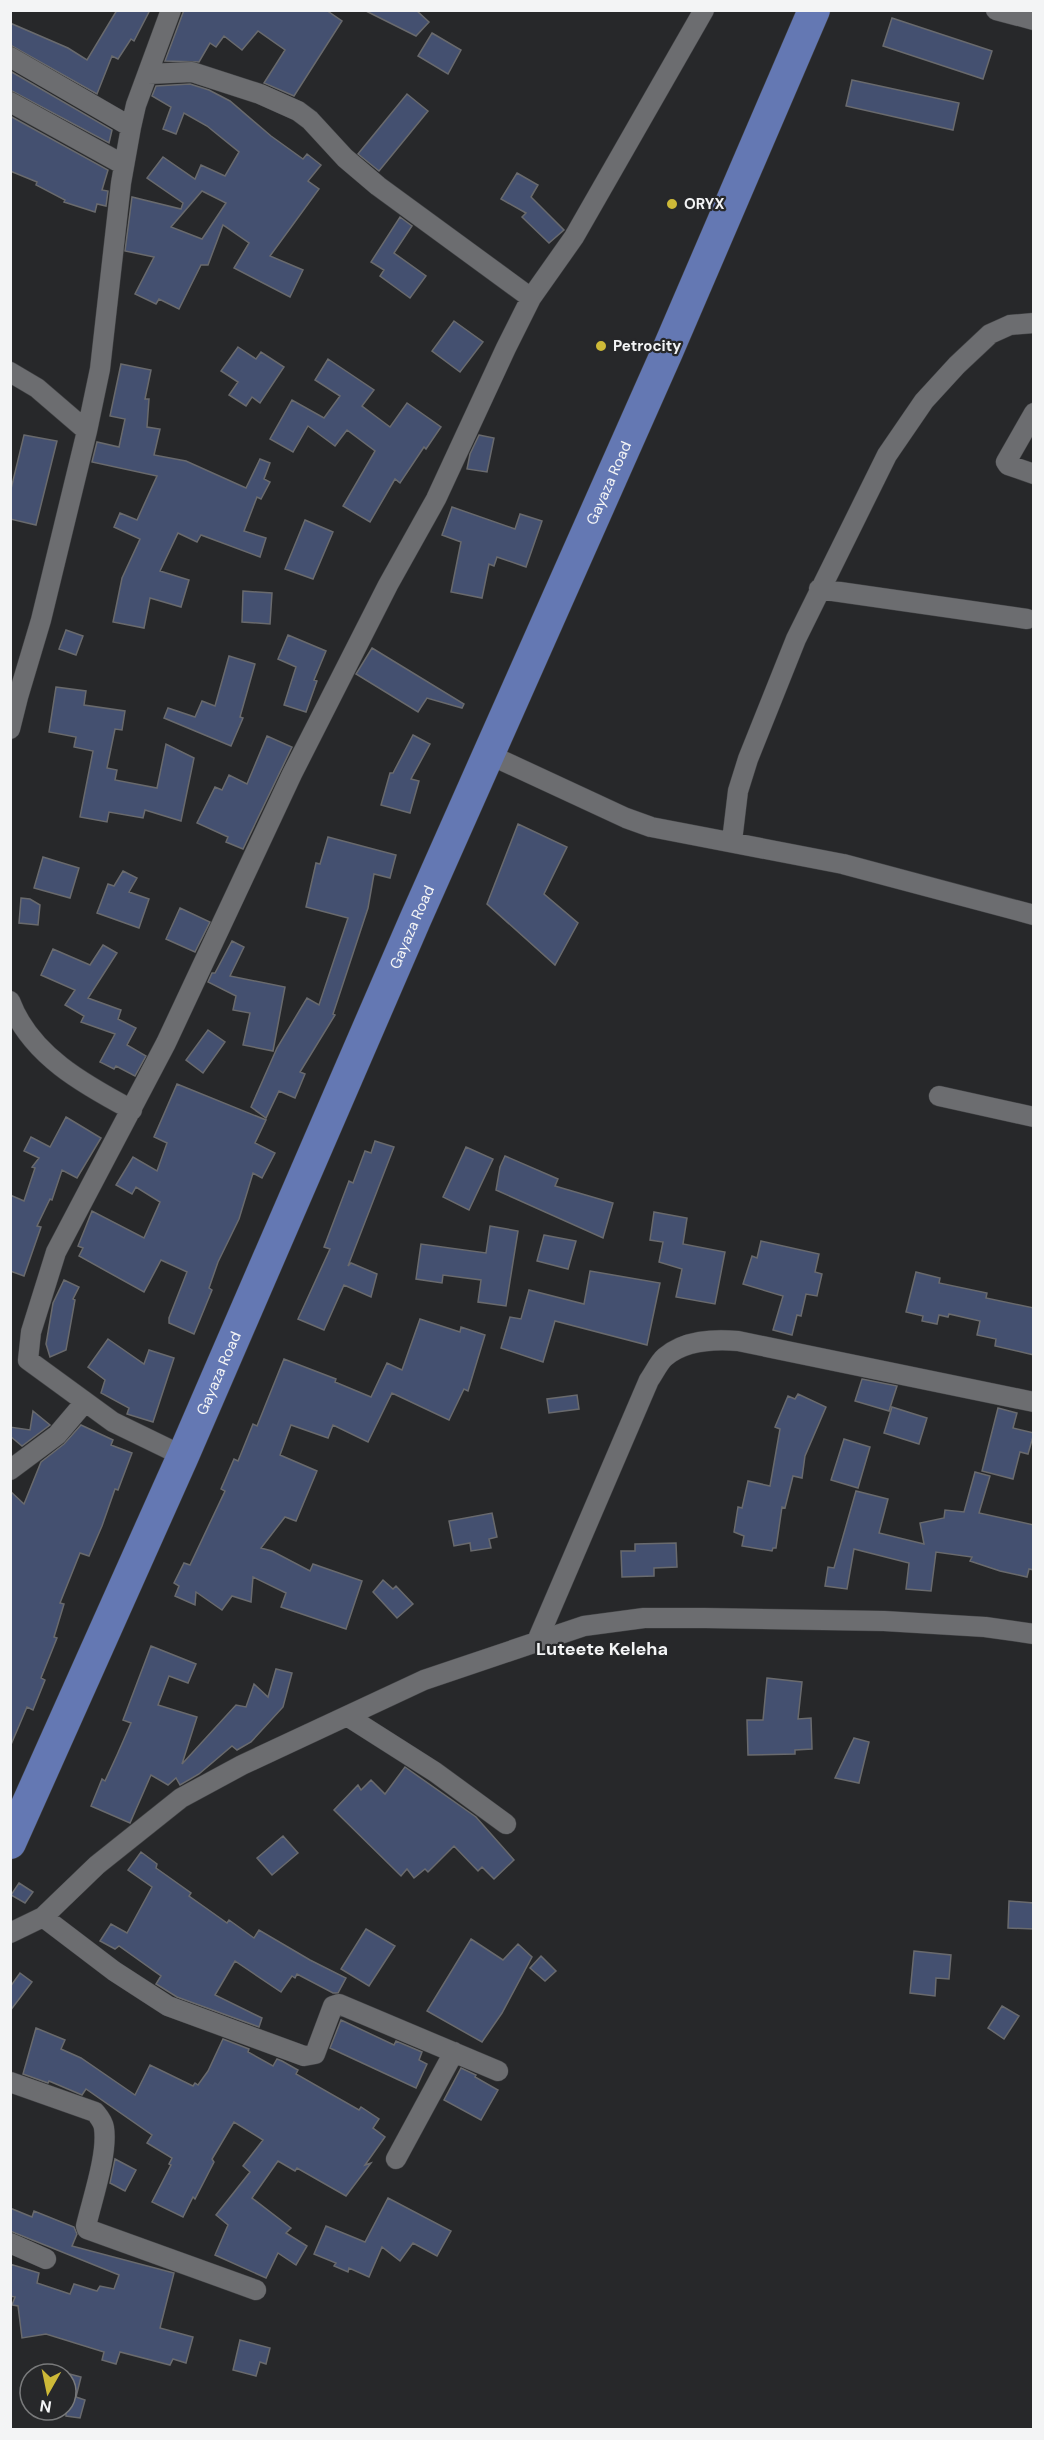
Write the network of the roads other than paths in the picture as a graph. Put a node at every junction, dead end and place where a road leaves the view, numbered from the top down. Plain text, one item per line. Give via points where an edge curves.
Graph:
1 (171, 10) edge
2 (704, 10) edge
3 (814, 10) edge
4 (996, 10) edge
5 (1034, 20) edge
6 (10, 57) edge
7 (148, 74) junction
8 (10, 102) edge
9 (131, 127) junction
10 (124, 165) junction
11 (531, 298) junction
12 (1034, 323) edge
13 (10, 372) edge
14 (1034, 413) edge
15 (87, 431) junction
16 (1034, 474) edge
17 (819, 589) junction
18 (1027, 619) dead end
19 (10, 729) edge
20 (489, 754) junction
21 (732, 841) junction
22 (1034, 915) edge
23 (10, 1001) edge
24 (939, 1096) dead end
25 (132, 1110) junction
26 (1034, 1117) edge
27 (19, 1358) edge
28 (85, 1402) junction
29 (1034, 1402) edge
30 (183, 1456) junction
31 (10, 1470) edge
32 (1034, 1634) edge
33 (537, 1641) junction
34 (347, 1716) junction
35 (18, 1802) edge
36 (506, 1824) dead end
37 (10, 1843) edge
38 (43, 1917) junction
39 (10, 1933) edge
40 (454, 2052) junction
41 (498, 2072) dead end
42 (10, 2082) edge
43 (396, 2159) dead end
44 (10, 2243) edge
45 (46, 2259) dead end
46 (256, 2290) dead end

1 - 7 street
2 - 11 street via 574,237
3 - 20 main road, Gayaza Road
4 - 5 street
6 - 9 street
7 - 9 street
7 - 11 street via 192,72 298,111 378,186
8 - 10 street
9 - 10 street
10 - 15 street via 100,369
11 - 25 street via 436,499 292,774
12 - 17 street via 1010,325 990,334 924,401 887,455
13 - 15 street via 37,388
14 - 16 street via 1006,462
15 - 19 street
17 - 18 street
17 - 21 street via 748,759 738,791
20 - 21 street via 651,827
20 - 30 main road, Gayaza Road
21 - 22 street via 843,864
23 - 25 street via 37,1044 82,1083
24 - 26 street
25 - 27 street via 56,1252
27 - 28 street
28 - 30 street via 113,1422
28 - 31 street via 57,1434
29 - 33 street via 738,1341 711,1339 685,1346 664,1357 649,1380
30 - 35 main road, Gayaza Road
32 - 33 street via 985,1627 884,1622 644,1618 584,1626
33 - 34 street via 424,1680
34 - 36 street via 435,1772
34 - 38 street via 181,1798 97,1865
35 - 37 main road, Gayaza Road
38 - 39 street
38 - 40 street via 168,2006 304,2056 315,2054 333,2006 339,2004
40 - 41 street
40 - 43 street
42 - 46 street via 95,2112 101,2119 104,2130 100,2167 87,2229
44 - 45 street

